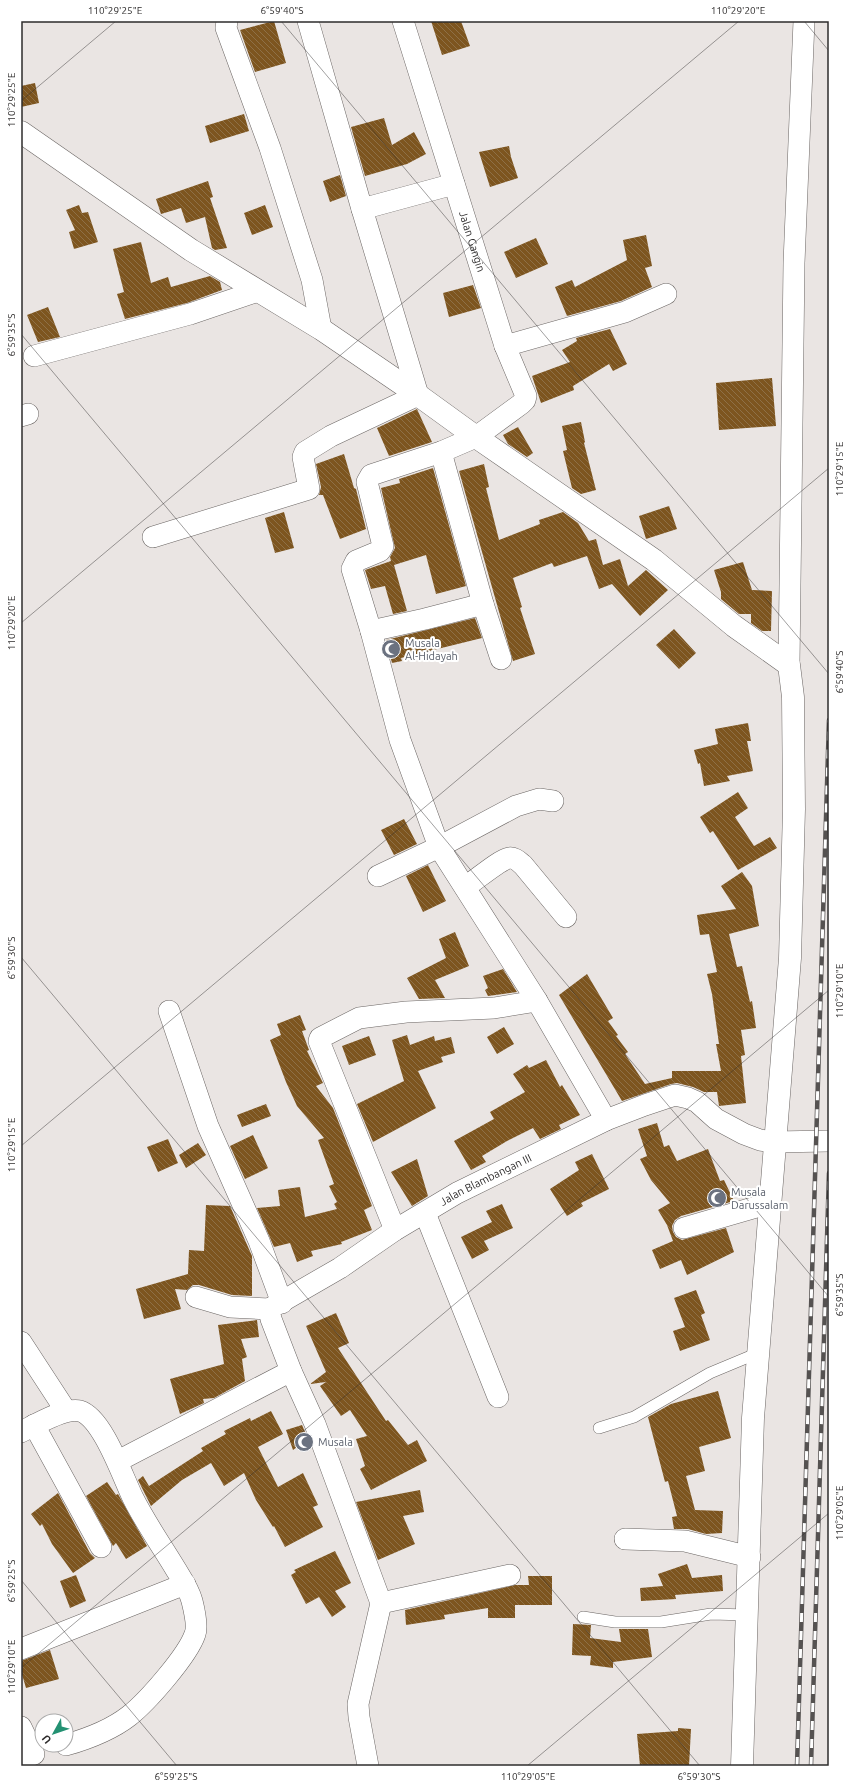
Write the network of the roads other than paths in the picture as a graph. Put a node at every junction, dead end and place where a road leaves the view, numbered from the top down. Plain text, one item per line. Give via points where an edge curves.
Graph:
1 (227, 21) edge
2 (308, 21) edge
3 (403, 21) edge
4 (804, 21) edge
5 (21, 132) edge
6 (454, 184) junction
7 (362, 210) junction
8 (258, 291) junction
9 (666, 294) dead end
10 (321, 329) junction
11 (505, 346) junction
12 (34, 356) dead end
13 (418, 395) junction
14 (476, 438) junction
15 (441, 452) junction
16 (153, 537) dead end
17 (483, 604) junction
18 (372, 631) junction
19 (501, 659) dead end
20 (789, 665) junction
21 (553, 801) dead end
22 (439, 847) junction
23 (378, 876) dead end
24 (465, 887) junction
25 (566, 916) dead end
26 (537, 1000) junction
27 (169, 1011) dead end
28 (606, 1120) junction
29 (829, 1141) edge
30 (774, 1142) junction
31 (770, 1203) junction
32 (425, 1212) junction
33 (684, 1228) dead end
34 (395, 1230) junction
35 (196, 1297) dead end
36 (276, 1306) junction
37 (21, 1342) edge
38 (758, 1353) junction
39 (291, 1371) junction
40 (498, 1397) dead end
41 (66, 1411) junction
42 (28, 1428) edge
43 (599, 1428) dead end
44 (118, 1461) junction
45 (625, 1539) dead end
46 (101, 1547) dead end
47 (740, 1554) junction
48 (510, 1575) dead end
49 (184, 1584) junction
50 (381, 1603) junction
51 (748, 1615) junction
52 (583, 1617) dead end
53 (21, 1649) edge
54 (21, 1727) edge
55 (74, 1743) edge
56 (41, 1753) edge
57 (28, 1757) edge
58 (368, 1766) edge
59 (742, 1766) edge

1 - 10 street via 226,28 270,148 312,280
2 - 7 street
3 - 6 street, Jalan Gangin
4 - 20 street via 794,271
5 - 8 street via 191,250
6 - 7 street
6 - 11 street, Jalan Gangin
7 - 13 street
8 - 10 street
8 - 12 street via 190,314
9 - 11 street via 625,312
10 - 13 street
11 - 14 street, Jalan Gangin via 526,396 525,400
13 - 14 street
13 - 16 street via 331,436 305,452 303,457 309,489
14 - 15 street
14 - 20 street via 654,560 734,626
15 - 17 street
15 - 18 street via 368,478 383,546 380,551 356,561 352,568
17 - 18 street
17 - 19 street
18 - 22 street via 400,740
20 - 30 street via 793,697 794,810 790,958
21 - 22 street via 539,799 516,806
22 - 23 street
22 - 24 street
24 - 25 street via 500,862 515,858
24 - 26 street
26 - 28 street
26 - 34 street via 494,1008 406,1012 359,1018 320,1038 319,1042
27 - 36 street via 208,1126 259,1241
28 - 30 street, Jalan Blambangan III via 675,1095 697,1102 716,1119 744,1134
28 - 32 street, Jalan Blambangan III via 457,1193
29 - 30 street, Jalan Blambangan III
30 - 31 street
31 - 33 street
31 - 38 street
32 - 34 street, Jalan Blambangan III
32 - 40 street
34 - 36 street, Jalan Blambangan III via 340,1268
35 - 36 street via 230,1307
36 - 39 street via 270,1319
37 - 41 street
38 - 43 lane via 710,1373 634,1417
38 - 47 street
39 - 44 street
39 - 50 street via 315,1424
41 - 42 street
41 - 44 street via 81,1411 92,1420
42 - 46 street
44 - 49 street via 133,1498
45 - 47 street via 685,1541
47 - 51 street
48 - 50 street
49 - 53 street
49 - 55 street via 192,1600 196,1632 185,1654 129,1716 88,1739
50 - 58 street via 358,1704
51 - 52 lane via 711,1614 661,1622 615,1622
51 - 59 street
54 - 57 street
56 - 57 street

